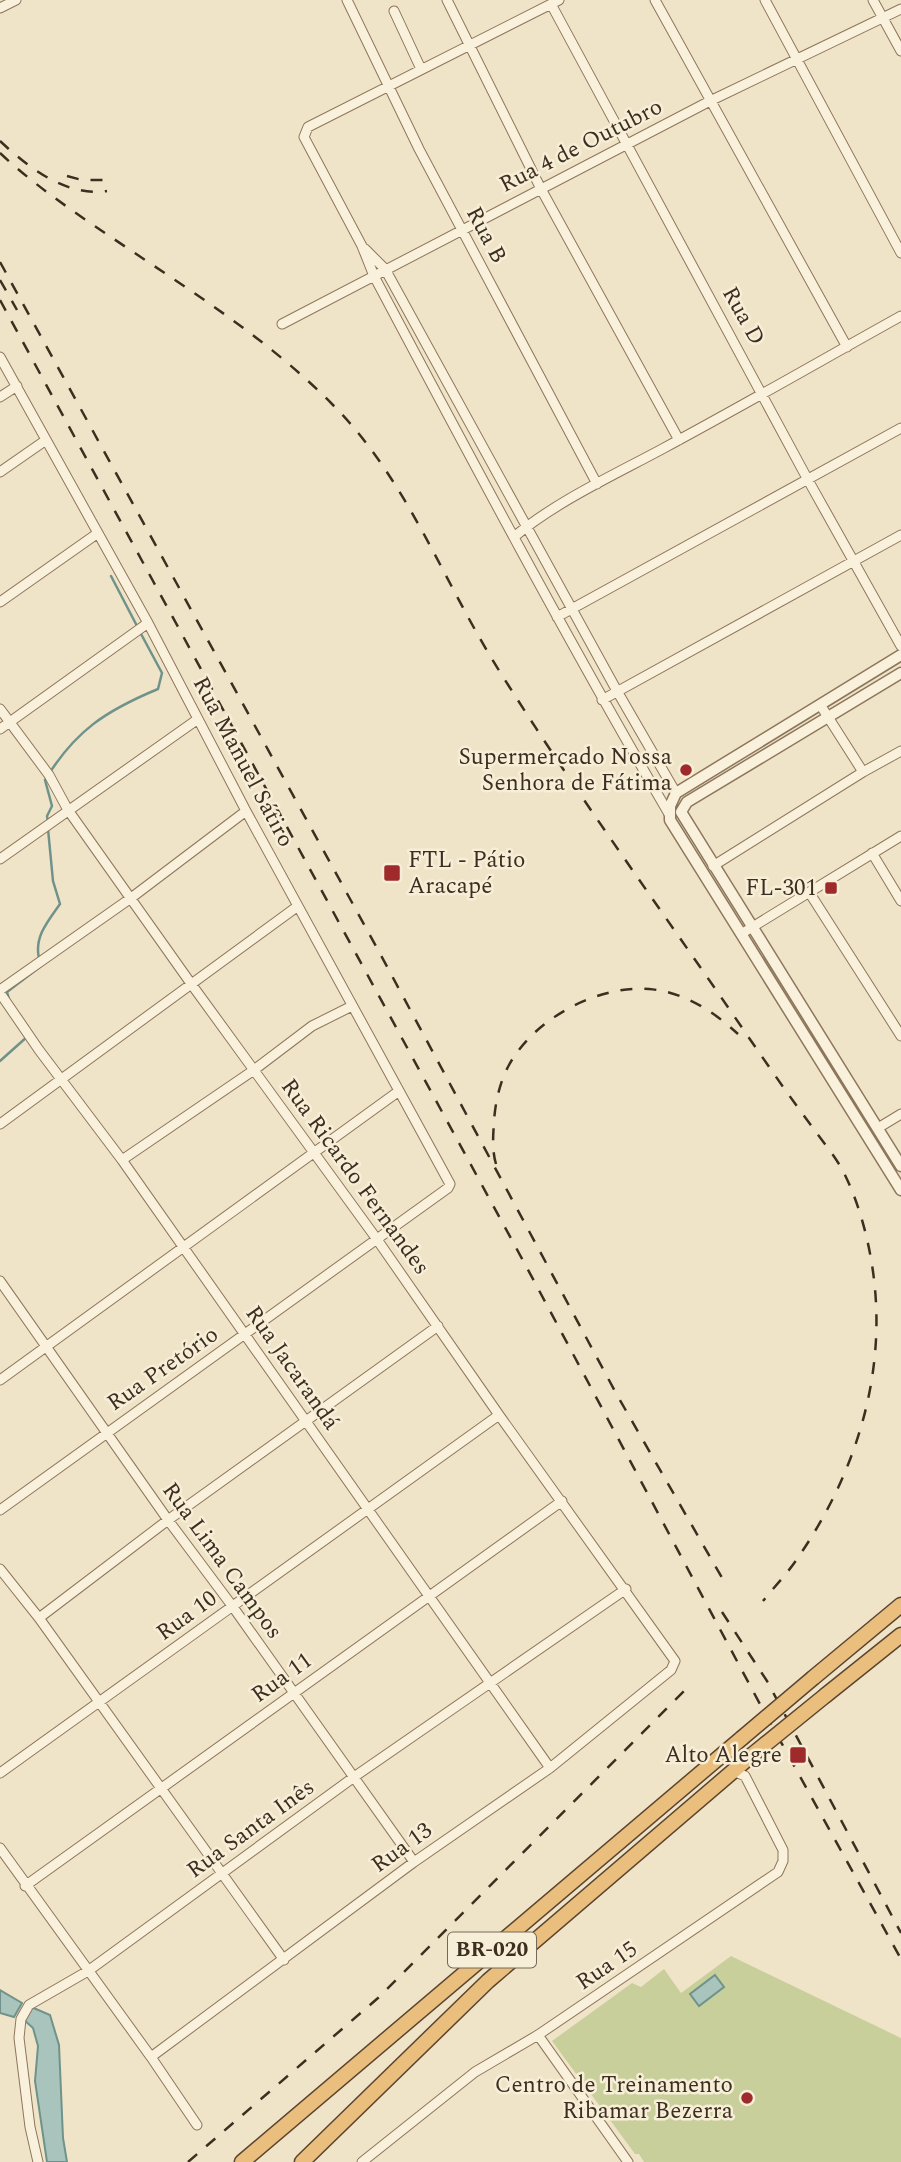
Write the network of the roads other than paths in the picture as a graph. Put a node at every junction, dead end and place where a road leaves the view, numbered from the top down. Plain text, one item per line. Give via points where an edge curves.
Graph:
1 (16, 0) edge
2 (347, 0) edge
3 (447, 0) edge
4 (655, 0) edge
5 (765, 0) edge
6 (873, 0) edge
7 (555, 2) edge
8 (0, 8) edge
9 (901, 9) edge
10 (394, 11) dead end
11 (883, 19) junction
12 (470, 47) junction
13 (901, 51) edge
14 (796, 59) junction
15 (421, 69) junction
16 (390, 84) junction
17 (710, 101) junction
18 (627, 144) junction
19 (541, 188) junction
20 (462, 229) junction
21 (362, 246) junction
22 (901, 253) edge
23 (385, 269) junction
24 (374, 276) junction
25 (901, 316) edge
26 (282, 324) dead end
27 (847, 347) junction
28 (0, 357) edge
29 (17, 386) junction
30 (450, 388) junction
31 (437, 395) junction
32 (764, 395) junction
33 (0, 397) edge
34 (901, 428) edge
35 (46, 440) junction
36 (679, 440) junction
37 (0, 472) edge
38 (808, 480) junction
39 (597, 484) junction
40 (526, 526) junction
41 (98, 533) junction
42 (901, 535) edge
43 (513, 537) junction
44 (854, 561) junction
45 (0, 601) edge
46 (572, 609) junction
47 (557, 617) junction
48 (148, 623) junction
49 (901, 646) edge
50 (901, 655) edge
51 (901, 673) edge
52 (617, 691) junction
53 (602, 700) junction
54 (821, 706) junction
55 (0, 709) edge
56 (829, 718) junction
57 (198, 719) junction
58 (9, 722) junction
59 (635, 722) junction
60 (0, 729) edge
61 (620, 730) junction
62 (646, 742) junction
63 (632, 750) junction
64 (901, 751) edge
65 (863, 772) junction
66 (676, 793) junction
67 (68, 810) junction
68 (246, 811) junction
69 (669, 814) junction
70 (901, 836) edge
71 (872, 853) junction
72 (0, 859) edge
73 (713, 866) junction
74 (809, 892) junction
75 (131, 898) junction
76 (901, 901) edge
77 (298, 906) junction
78 (752, 928) junction
79 (741, 934) junction
80 (192, 985) junction
81 (0, 992) edge
82 (352, 1006) junction
83 (813, 1024) junction
84 (801, 1032) junction
85 (901, 1036) edge
86 (825, 1043) junction
87 (813, 1051) junction
88 (254, 1070) junction
89 (61, 1080) junction
90 (399, 1091) junction
91 (901, 1114) edge
92 (0, 1124) edge
93 (878, 1128) junction
94 (312, 1153) junction
95 (122, 1160) junction
96 (898, 1170) edge
97 (450, 1186) joint
98 (901, 1190) edge
99 (376, 1238) junction
100 (182, 1246) junction
101 (0, 1281) edge
102 (438, 1326) junction
103 (245, 1335) junction
104 (46, 1345) junction
105 (0, 1380) edge
106 (499, 1415) junction
107 (307, 1422) junction
108 (107, 1431) junction
109 (562, 1501) junction
110 (368, 1509) junction
111 (0, 1510) edge
112 (168, 1520) junction
113 (0, 1569) edge
114 (626, 1589) junction
115 (429, 1595) junction
116 (901, 1605) edge
117 (233, 1607) junction
118 (38, 1619) junction
119 (901, 1635) edge
120 (674, 1667) joint
121 (488, 1682) junction
122 (294, 1693) junction
123 (99, 1702) junction
124 (550, 1768) junction
125 (733, 1771) junction
126 (0, 1773) edge
127 (354, 1777) junction
128 (162, 1788) junction
129 (0, 1848) edge
130 (414, 1862) junction
131 (221, 1875) junction
132 (25, 1885) junction
133 (284, 1960) junction
134 (88, 1971) junction
135 (538, 2035) junction
136 (151, 2057) junction
137 (197, 2125) dead end
138 (38, 2162) edge
139 (242, 2162) edge
140 (302, 2162) edge
141 (362, 2162) edge
142 (628, 2162) edge

1 - 8 street
2 - 16 street, Rua B
3 - 12 street
4 - 17 street
5 - 14 street
6 - 11 street
7 - 12 street
7 - 18 street, Rua D
9 - 11 street, Rua 4 de Outubro
10 - 15 street
11 - 13 street
11 - 14 street, Rua 4 de Outubro
12 - 15 street
12 - 19 street
14 - 17 street, Rua 4 de Outubro
14 - 22 street
15 - 16 street
16 - 20 street, Rua B
16 - 21 street via 308,127 304,134
17 - 18 street, Rua 4 de Outubro
17 - 27 street
18 - 19 street, Rua 4 de Outubro
18 - 32 street, Rua D
19 - 20 street, Rua 4 de Outubro
19 - 36 street
20 - 23 street, Rua 4 de Outubro
20 - 39 street, Rua B
21 - 23 street
21 - 24 street
23 - 24 street, Rua 4 de Outubro
23 - 30 street
24 - 26 street, Rua 4 de Outubro
24 - 31 street
25 - 27 street
27 - 32 street
28 - 29 street, Rua Manuel Sátiro
29 - 33 street
29 - 35 street, Rua Manuel Sátiro
30 - 31 street
30 - 40 street
31 - 43 street
32 - 36 street
32 - 38 street, Rua D
34 - 38 street
35 - 37 street
35 - 41 street, Rua Manuel Sátiro
36 - 39 street
38 - 44 street, Rua D
38 - 46 street
39 - 40 street
40 - 43 street
40 - 46 street
41 - 45 street
41 - 48 street, Rua Manuel Sátiro
42 - 44 street
43 - 47 street
44 - 49 street, Rua D
44 - 52 street
46 - 47 street
46 - 52 street
47 - 53 street
48 - 57 street, Rua Manuel Sátiro
48 - 58 street
50 - 54 street
51 - 56 street
52 - 53 street
52 - 59 street
53 - 61 street
54 - 56 street
54 - 66 street
55 - 58 street, Rua Ricardo Fernandes
56 - 65 street
56 - 73 street via 682,807 681,813
57 - 67 street
57 - 68 street, Rua Manuel Sátiro
58 - 60 street
58 - 67 street, Rua Ricardo Fernandes
59 - 61 street
59 - 62 street
61 - 63 street
62 - 63 street
62 - 66 street
63 - 69 street
64 - 65 street
65 - 73 street
66 - 69 street
67 - 72 street
67 - 75 street, Rua Ricardo Fernandes
68 - 75 street
68 - 77 street, Rua Manuel Sátiro
69 - 79 street
70 - 71 street
71 - 74 street
71 - 76 street
73 - 78 street
74 - 78 street
74 - 85 street
75 - 80 street, Rua Ricardo Fernandes
75 - 81 street
77 - 80 street
77 - 82 street, Rua Manuel Sátiro
78 - 79 street
78 - 83 street
79 - 84 street
80 - 88 street, Rua Ricardo Fernandes
80 - 89 street
81 - 89 street, Rua Jacarandá
82 - 88 street via 312,1026
82 - 90 street, Rua Manuel Sátiro
83 - 84 street
83 - 86 street
84 - 87 street
86 - 87 street
86 - 93 street
87 - 96 street
88 - 94 street, Rua Ricardo Fernandes
88 - 95 street
89 - 92 street
89 - 95 street, Rua Jacarandá
90 - 94 street
90 - 97 street, Rua Manuel Sátiro
91 - 93 street
93 - 96 street
94 - 99 street, Rua Ricardo Fernandes
94 - 100 street
95 - 100 street, Rua Jacarandá
96 - 98 street
97 - 99 street, Rua Pretório
99 - 102 street, Rua Ricardo Fernandes
99 - 103 street, Rua Pretório
100 - 103 street, Rua Jacarandá
100 - 104 street
101 - 104 street, Rua Lima Campos
102 - 106 street, Rua Ricardo Fernandes
102 - 107 street
103 - 107 street, Rua Jacarandá
103 - 108 street, Rua Pretório
104 - 105 street
104 - 108 street, Rua Lima Campos
106 - 109 street, Rua Ricardo Fernandes
106 - 110 street, Rua 10
107 - 110 street, Rua Jacarandá
107 - 112 street
108 - 111 street, Rua Pretório
108 - 112 street, Rua Lima Campos
109 - 114 street, Rua Ricardo Fernandes
109 - 115 street, Rua 11
110 - 115 street, Rua Jacarandá
110 - 117 street, Rua 10
112 - 117 street, Rua Lima Campos
112 - 118 street
113 - 118 street
114 - 120 street, Rua Ricardo Fernandes via 676,1661
114 - 121 street, Rua Santa Inês
115 - 121 street, Rua Jacarandá
115 - 122 street, Rua 11
116 - 139 highway, BR-020, bridge
117 - 122 street, Rua Lima Campos
117 - 123 street, Rua 10
118 - 123 street
119 - 125 highway, BR-020, bridge
120 - 124 street, Rua 13
121 - 124 street, Rua Jacarandá
121 - 127 street, Rua Santa Inês
122 - 127 street, Rua Lima Campos
122 - 128 street, Rua 11
123 - 126 street, Rua 10
123 - 128 street
124 - 130 street, Rua 13
125 - 135 street, Rua 15 via 745,1776 783,1850 778,1872
125 - 140 highway, BR-020 via 488,1981
127 - 130 street, Rua Lima Campos
127 - 131 street, Rua Santa Inês
128 - 131 street
128 - 132 street, Rua 11
129 - 132 street
130 - 133 street, Rua 13
131 - 133 street
131 - 134 street, Rua Santa Inês
132 - 134 street
133 - 136 street, Rua 13
134 - 136 street
134 - 138 street, Rua Santa Inês via 29,2005 20,2023
135 - 141 street, Rua 15 via 475,2072
135 - 142 street
136 - 137 street

